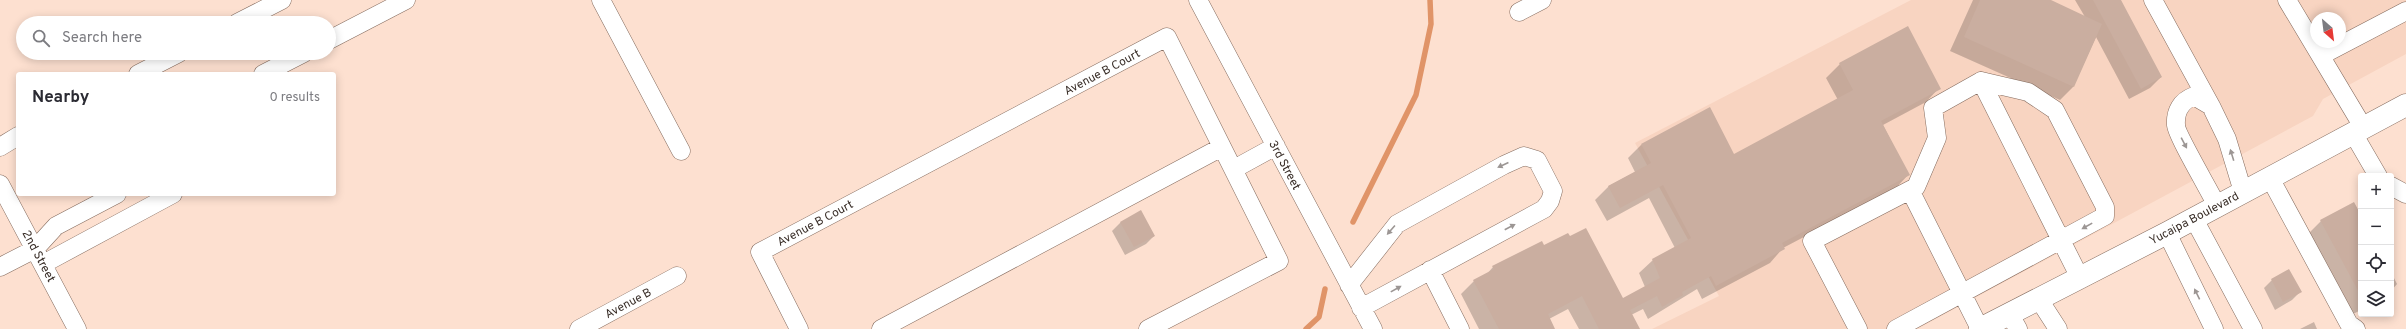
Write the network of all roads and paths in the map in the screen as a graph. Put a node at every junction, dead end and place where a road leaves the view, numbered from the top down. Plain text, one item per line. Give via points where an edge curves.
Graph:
1 (282, 0) edge
2 (406, 0) edge
3 (601, 0) edge
4 (1198, 0) edge
5 (1542, 0) edge
6 (2153, 0) edge
7 (2287, 0) edge
8 (2406, 11) edge
9 (1519, 12) dead end
10 (251, 16) edge
11 (336, 36) edge
12 (2322, 55) junction
13 (165, 60) edge
14 (290, 60) edge
15 (142, 72) edge
16 (267, 72) edge
17 (1981, 81) junction
18 (2406, 104) edge
19 (2211, 106) junction
20 (2358, 130) junction
21 (16, 137) edge
22 (1276, 146) junction
23 (0, 147) edge
24 (1222, 147) junction
25 (681, 151) dead end
26 (1234, 169) junction
27 (2377, 173) edge
28 (2270, 178) junction
29 (0, 184) edge
30 (2394, 188) edge
31 (1910, 190) junction
32 (2243, 192) junction
33 (2406, 194) edge
34 (113, 196) edge
35 (170, 196) edge
36 (2217, 206) junction
37 (2194, 219) junction
38 (2167, 233) junction
39 (2062, 240) junction
40 (35, 249) junction
41 (43, 264) junction
42 (0, 267) edge
43 (1430, 270) junction
44 (677, 276) dead end
45 (2079, 276) junction
46 (1349, 285) junction
47 (1961, 294) junction
48 (2038, 298) junction
49 (1361, 308) junction
50 (2013, 321) edge
51 (77, 329) edge
52 (579, 329) edge
53 (799, 329) edge
54 (881, 329) edge
55 (1148, 329) edge
56 (1373, 329) edge
57 (1460, 329) edge
58 (1858, 329) edge
59 (1896, 329) edge
60 (1980, 329) edge
61 (2058, 329) edge
62 (2214, 329) edge
63 (2253, 329) edge
64 (2356, 329) edge

1 - 10 street
2 - 11 street
3 - 25 street
4 - 22 street, 3rd Street
5 - 9 street
6 - 19 street
7 - 12 street
8 - 12 street
12 - 20 street
13 - 15 street
14 - 16 street
17 - 31 street via 1934,108 1937,138 1916,187
17 - 39 street
17 -> 39 street via 2028,92 2055,110 2105,207 2105,216
18 - 20 main road, Yucaipa Boulevard
32 -> 19 street via 2227,139
19 -> 36 street via 2194,96 2184,100 2178,110 2176,127
20 - 27 street
20 - 28 main road, Yucaipa Boulevard
21 - 23 street
22 - 26 street
22 - 46 street, 3rd Street
24 - 26 street, Avenue B Court
24 - 53 street, Avenue B Court via 1167,37 760,252
24 - 54 street
26 - 55 street, Avenue B Court via 1279,261
28 - 32 main road, Yucaipa Boulevard
28 - 64 street via 2349,324
29 - 40 street, 2nd Street
30 - 33 street
31 - 47 street
31 - 58 street via 1812,241
32 - 36 main road, Yucaipa Boulevard
34 - 40 street via 56,226
35 - 41 street
36 - 37 main road, Yucaipa Boulevard
37 - 38 main road, Yucaipa Boulevard
37 - 63 street
38 - 45 main road, Yucaipa Boulevard
62 -> 38 street
39 - 45 street
39 - 47 street
40 - 41 street, 2nd Street
40 - 42 street
41 - 51 street, 2nd Street
43 -> 46 street via 1544,209 1553,191 1537,160 1524,156 1504,164 1397,224
49 -> 43 street
43 - 57 street
44 - 52 street, Avenue B
45 - 48 main road, Yucaipa Boulevard
46 - 49 street, 3rd Street
47 - 59 street
47 - 60 street
48 - 50 main road, Yucaipa Boulevard
48 - 61 street
49 - 56 street, 3rd Street
50 - 60 main road, Yucaipa Boulevard

